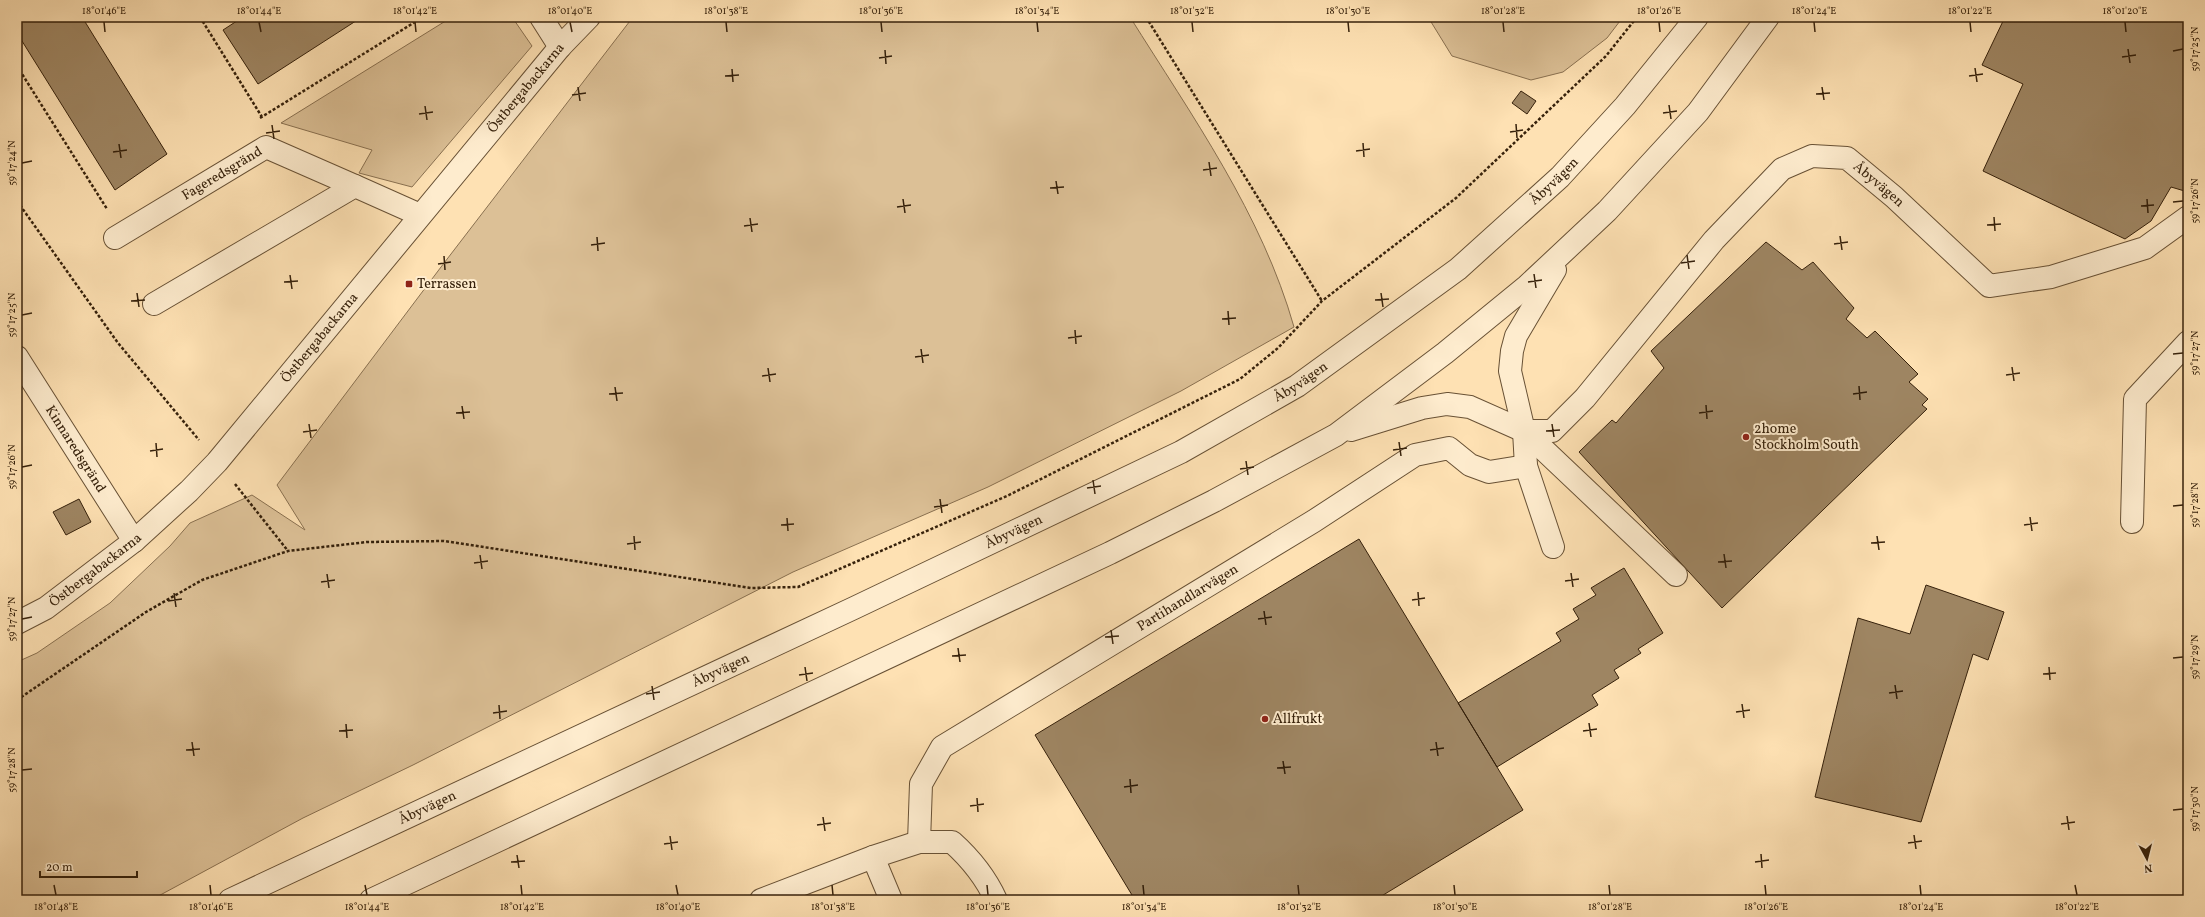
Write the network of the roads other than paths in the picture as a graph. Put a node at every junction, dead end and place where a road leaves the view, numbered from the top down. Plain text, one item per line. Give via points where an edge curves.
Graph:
1 (541, 17) edge
2 (589, 17) edge
3 (1696, 17) edge
4 (1768, 17) edge
5 (560, 47) junction
6 (354, 186) junction
7 (420, 215) junction
8 (2188, 217) edge
9 (115, 238) dead end
10 (1566, 250) junction
11 (154, 304) dead end
12 (2188, 342) edge
13 (17, 357) edge
14 (1524, 431) junction
15 (1336, 435) junction
16 (1526, 466) junction
17 (2132, 522) dead end
18 (134, 541) junction
19 (1553, 547) dead end
20 (1676, 575) dead end
21 (17, 623) edge
22 (919, 842) junction
23 (873, 857) junction
24 (230, 900) edge
25 (371, 900) edge
26 (760, 900) edge
27 (891, 900) edge
28 (996, 900) edge

1 - 5 street
2 - 5 street, Östbergabackarna
3 - 24 street, Åbyvägen via 1625,106 1560,177 1458,269 1297,386 1181,452
4 - 10 street via 1698,112 1607,211
5 - 7 street, Östbergabackarna
6 - 7 street, Fageredsgränd
6 - 9 street, Fageredsgränd via 266,147
6 - 11 street
7 - 18 street, Östbergabackarna via 216,462 189,491
8 - 14 street, Åbyvägen via 2146,248 2051,277 1989,286 1894,196 1847,158 1812,156 1782,169 1714,240 1585,398 1552,430
10 - 14 street via 1516,336 1512,351 1510,371
10 - 15 street via 1527,286 1445,353
12 - 17 street via 2135,399
13 - 18 street, Kinnaredsgränd
14 - 15 street via 1470,407 1447,404 1422,408
14 - 16 street
14 - 20 street
15 - 25 street via 1214,501 1110,553
16 - 19 street
16 - 22 street, Partihandlarvägen via 1489,472 1470,465 1449,448 1415,456 1314,521 942,747 921,784
18 - 21 street, Östbergabackarna via 46,608
22 - 23 street
22 - 28 street via 952,842 974,864 988,883
23 - 26 street
23 - 27 street

